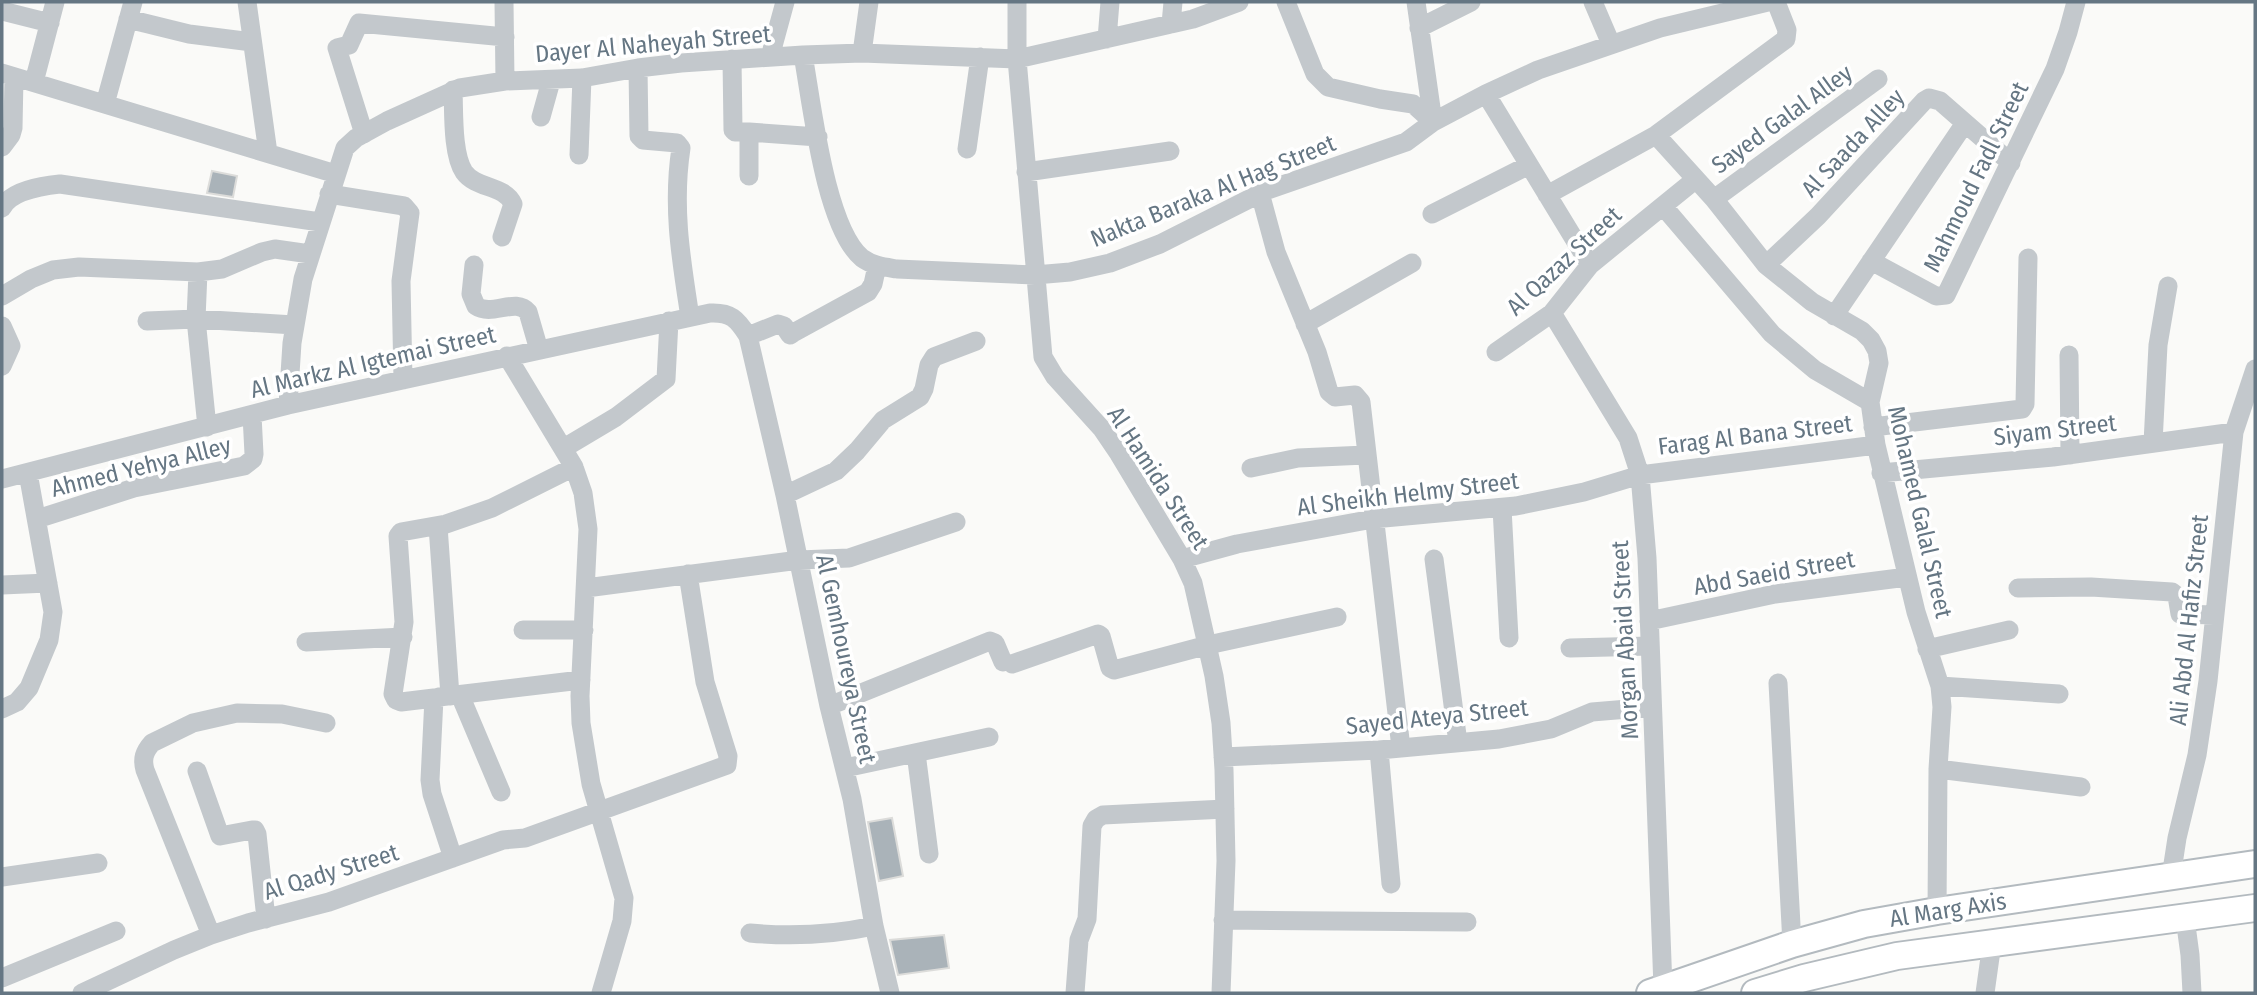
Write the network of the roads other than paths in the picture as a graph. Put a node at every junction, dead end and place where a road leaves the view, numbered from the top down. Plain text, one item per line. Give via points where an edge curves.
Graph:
1 (55, 2) edge
2 (247, 2) edge
3 (504, 2) edge
4 (785, 2) edge
5 (869, 2) edge
6 (1017, 2) edge
7 (1110, 2) edge
8 (1173, 2) edge
9 (1238, 2) edge
10 (1286, 2) edge
11 (1416, 2) edge
12 (1471, 2) edge
13 (1593, 2) edge
14 (1768, 2) edge
15 (1776, 2) edge
16 (2076, 2) edge
17 (131, 10) edge
18 (2, 11) edge
19 (50, 23) junction
20 (1171, 24) junction
21 (1419, 29) junction
22 (505, 37) junction
23 (1107, 39) junction
24 (252, 42) junction
25 (1611, 44) junction
26 (862, 53) junction
27 (803, 55) junction
28 (770, 57) junction
29 (980, 57) junction
30 (732, 59) junction
31 (1017, 59) junction
32 (638, 68) junction
33 (8, 75) edge
34 (582, 78) junction
35 (1878, 79) dead end
36 (505, 81) junction
37 (551, 81) junction
38 (34, 82) junction
39 (453, 90) junction
40 (1486, 94) junction
41 (105, 104) junction
42 (541, 117) dead end
43 (1433, 122) junction
44 (1965, 122) junction
45 (749, 132) junction
46 (364, 134) junction
47 (1657, 135) junction
48 (818, 136) junction
49 (2, 146) edge
50 (967, 149) dead end
51 (1170, 151) dead end
52 (268, 153) junction
53 (579, 155) dead end
54 (2011, 163) junction
55 (1529, 165) junction
56 (1026, 172) junction
57 (336, 174) junction
58 (749, 176) dead end
59 (1696, 179) junction
60 (1260, 193) junction
61 (329, 194) junction
62 (1547, 195) junction
63 (1714, 199) junction
64 (1663, 206) junction
65 (2, 208) edge
66 (1432, 214) dead end
67 (2, 219) edge
68 (320, 222) junction
69 (502, 237) dead end
70 (310, 254) junction
71 (2028, 258) dead end
72 (1871, 261) junction
73 (1412, 263) dead end
74 (474, 265) dead end
75 (1590, 265) junction
76 (1766, 265) junction
77 (877, 266) junction
78 (198, 272) junction
79 (1035, 275) junction
80 (2168, 286) dead end
81 (2, 296) edge
82 (1552, 313) junction
83 (1834, 316) junction
84 (690, 317) junction
85 (196, 319) junction
86 (147, 321) dead end
87 (669, 321) junction
88 (1305, 324) junction
89 (295, 325) junction
90 (2, 326) edge
91 (748, 335) junction
92 (976, 341) dead end
93 (539, 350) junction
94 (1496, 352) dead end
95 (2069, 355) dead end
96 (507, 356) junction
97 (2, 366) edge
98 (2255, 369) edge
99 (403, 380) junction
100 (1870, 402) junction
101 (288, 405) junction
102 (2255, 408) edge
103 (252, 415) junction
104 (207, 426) junction
105 (2234, 432) junction
106 (1874, 436) junction
107 (2153, 443) junction
108 (564, 448) junction
109 (1366, 455) junction
110 (2070, 455) junction
111 (574, 467) junction
112 (1251, 468) dead end
113 (28, 473) junction
114 (1881, 473) junction
115 (1640, 475) junction
116 (2, 479) edge
117 (785, 495) junction
118 (1502, 508) junction
119 (1373, 519) junction
120 (37, 520) junction
121 (956, 522) dead end
122 (438, 526) junction
123 (1182, 559) junction
124 (1434, 559) dead end
125 (799, 560) junction
126 (688, 574) junction
127 (1907, 577) junction
128 (48, 583) junction
129 (2, 585) edge
130 (586, 588) junction
131 (2018, 588) dead end
132 (2214, 615) junction
133 (1337, 617) dead end
134 (1649, 621) junction
135 (523, 630) dead end
136 (584, 630) junction
137 (2009, 630) dead end
138 (403, 637) junction
139 (1509, 638) dead end
140 (306, 642) dead end
141 (1208, 645) junction
142 (1650, 646) junction
143 (1570, 648) dead end
144 (1927, 649) junction
145 (581, 680) junction
146 (1778, 683) dead end
147 (1940, 686) junction
148 (2059, 694) dead end
149 (448, 696) junction
150 (829, 706) junction
151 (1652, 707) junction
152 (2, 709) edge
153 (326, 723) dead end
154 (989, 737) dead end
155 (1458, 743) junction
156 (1401, 748) junction
157 (1379, 750) junction
158 (916, 753) junction
159 (1223, 757) junction
160 (845, 768) junction
161 (1938, 769) junction
162 (197, 771) dead end
163 (2081, 787) dead end
164 (501, 792) dead end
165 (1225, 809) junction
166 (598, 811) junction
167 (929, 853) dead end
168 (453, 858) junction
169 (98, 863) dead end
170 (2255, 864) edge
171 (2, 877) edge
172 (2171, 877) junction
173 (1391, 884) dead end
174 (2255, 908) edge
175 (1937, 911) junction
176 (2185, 918) junction
177 (266, 919) junction
178 (1223, 920) junction
179 (1467, 922) dead end
180 (874, 926) junction
181 (116, 931) dead end
182 (751, 933) dead end
183 (211, 935) junction
184 (1992, 943) junction
185 (1792, 944) junction
186 (2, 978) edge
187 (1657, 990) edge
188 (82, 993) edge
189 (601, 993) edge
190 (890, 993) edge
191 (1075, 993) edge
192 (1221, 993) edge
193 (1755, 993) edge
194 (1985, 993) edge
195 (2192, 993) edge

1 - 19 street
2 - 24 street
3 - 22 street
4 - 28 street
5 - 26 street
6 - 31 street, Al Hamida Street
7 - 23 street
8 - 20 street
9 - 20 street, Dayer Al Naheyah Street
10 - 43 street via 1315,74 1328,87 1413,104
11 - 21 street
12 - 21 street
13 - 25 street
14 - 25 street, Nakta Baraka Al Hag Street
15 - 47 street via 1786,38
16 - 54 street, Mahmoud Fadl Street via 2055,69
17 - 24 street via 190,34
17 - 41 street
18 - 19 street
19 - 38 street
20 - 23 street, Dayer Al Naheyah Street
21 - 43 street
22 - 36 street
22 - 46 street via 359,23 349,45 337,48
23 - 31 street, Dayer Al Naheyah Street
24 - 52 street
25 - 40 street, Nakta Baraka Al Hag Street
26 - 27 street, Dayer Al Naheyah Street
26 - 29 street, Dayer Al Naheyah Street
27 - 28 street, Dayer Al Naheyah Street
27 - 48 street
28 - 30 street, Dayer Al Naheyah Street
29 - 31 street, Dayer Al Naheyah Street
29 - 50 street
30 - 32 street, Dayer Al Naheyah Street
30 - 45 street via 733,130
31 - 56 street, Al Hamida Street
32 - 34 street, Dayer Al Naheyah Street
32 - 84 street via 639,136 677,143 681,148 677,229
33 - 38 street
33 - 49 street via 13,128
34 - 37 street, Dayer Al Naheyah Street
34 - 53 street
35 - 63 street, Sayed Galal Alley
36 - 37 street, Dayer Al Naheyah Street
36 - 39 street, Dayer Al Naheyah Street
37 - 42 street
38 - 41 street
39 - 46 street, Dayer Al Naheyah Street
39 - 69 street via 461,166 473,181 507,195 513,204
40 - 43 street, Nakta Baraka Al Hag Street
40 - 55 street
41 - 52 street
43 - 60 street, Nakta Baraka Al Hag Street via 1406,142
44 - 54 street, Al Saada Alley
44 - 72 street
44 - 76 street, Al Saada Alley via 1940,101 1924,101
45 - 48 street
45 - 58 street
46 - 57 street, Dayer Al Naheyah Street via 345,148
47 - 59 street, Mohamed Galal Street
47 - 62 street
48 - 77 street via 842,231 854,250
51 - 56 street
52 - 57 street
54 - 72 street, Mahmoud Fadl Street via 1945,295 1936,296
55 - 62 street
55 - 66 street
56 - 79 street, Al Hamida Street
57 - 61 street, Dayer Al Naheyah Street
59 - 63 street, Mohamed Galal Street
59 - 64 street, Al Qazaz Street
60 - 79 street, Nakta Baraka Al Hag Street via 1160,244 1110,263
60 - 88 street via 1276,252
61 - 68 street, Dayer Al Naheyah Street
61 - 99 street via 404,206 410,213 401,281
62 - 75 street
63 - 76 street, Mohamed Galal Street
64 - 75 street, Al Qazaz Street
64 - 100 street via 1772,334 1815,370
65 - 67 street
65 - 68 street via 5,201 23,193 60,184
68 - 70 street, Dayer Al Naheyah Street
70 - 78 street via 262,252
70 - 89 street, Dayer Al Naheyah Street
71 - 106 street, Farag Al Bana Street via 2022,409
72 - 83 street
73 - 88 street
74 - 93 street via 471,294 476,306 488,311 524,308
75 - 82 street, Al Qazaz Street
76 - 83 street, Mohamed Galal Street
77 - 79 street, Nakta Baraka Al Hag Street
77 - 91 street via 868,292 793,333 778,324
78 - 81 street via 54,270
78 - 85 street
79 - 123 street, Al Hamida Street via 1047,368 1102,429
80 - 107 street via 2158,345
82 - 94 street, Al Qazaz Street
82 - 115 street, Morgan Abaid Street via 1628,438
83 - 100 street, Mohamed Galal Street via 1862,331 1877,351 1879,363
84 - 87 street, Al Markz Al Igtemai Street
84 - 91 street, Al Markz Al Igtemai Street via 722,312 736,319
85 - 86 street
85 - 89 street
85 - 104 street
87 - 93 street, Al Markz Al Igtemai Street
87 - 108 street via 666,379
88 - 109 street via 1331,395 1360,399
89 - 101 street, Dayer Al Naheyah Street
90 - 97 street via 11,350
91 - 117 street, Al Gemhoureya Street
92 - 117 street via 934,358 920,397 883,420 836,471
93 - 96 street, Al Markz Al Igtemai Street
95 - 110 street
96 - 99 street, Al Markz Al Igtemai Street
96 - 108 street
98 - 105 street, Ali Abd Al Hafiz Street
99 - 101 street, Al Markz Al Igtemai Street
100 - 106 street, Mohamed Galal Street
101 - 103 street, Al Markz Al Igtemai Street
102 - 105 street
103 - 104 street, Al Markz Al Igtemai Street
103 - 120 street, Ahmed Yehya Alley via 254,454 249,464 134,488
104 - 113 street, Al Markz Al Igtemai Street
105 - 107 street, Siyam Street
105 - 132 street, Ali Abd Al Hafiz Street
106 - 114 street, Mohamed Galal Street
106 - 115 street, Farag Al Bana Street
107 - 110 street, Siyam Street
108 - 111 street
109 - 112 street via 1298,458
109 - 119 street
110 - 114 street, Siyam Street
111 - 122 street via 492,508
111 - 130 street via 587,513
113 - 116 street, Al Markz Al Igtemai Street
113 - 120 street
114 - 127 street, Mohamed Galal Street
115 - 118 street, Al Sheikh Helmy Street via 1565,497
115 - 134 street, Morgan Abaid Street
117 - 125 street, Al Gemhoureya Street
118 - 119 street, Al Sheikh Helmy Street
118 - 139 street
119 - 123 street, Al Sheikh Helmy Street
119 - 156 street
120 - 128 street
121 - 125 street via 849,558
122 - 138 street via 398,536
122 - 149 street
123 - 141 street, Al Hamida Street via 1193,583
124 - 155 street
125 - 126 street
125 - 150 street, Al Gemhoureya Street
126 - 130 street
126 - 166 street, Al Qady Street via 705,681 729,760 727,765
127 - 134 street, Abd Saeid Street via 1775,594
127 - 144 street, Mohamed Galal Street
128 - 129 street
128 - 152 street via 53,612 49,640 25,694
130 - 136 street
131 - 132 street via 2172,592 2180,614
132 - 172 street, Ali Abd Al Hafiz Street via 2197,755
133 - 141 street
134 - 142 street, Morgan Abaid Street
135 - 136 street
136 - 145 street
137 - 144 street
138 - 140 street
138 - 149 street via 394,698 401,702
141 - 150 street via 1112,670 1098,634 1007,663 990,641
141 - 159 street, Al Hamida Street
142 - 143 street
142 - 151 street, Morgan Abaid Street
144 - 147 street, Mohamed Galal Street
145 - 149 street
145 - 166 street via 585,753
146 - 185 street
147 - 148 street
147 - 161 street, Mohamed Galal Street
149 - 164 street
149 - 168 street via 430,780
150 - 160 street, Al Gemhoureya Street
151 - 155 street, Sayed Ateya Street via 1592,712 1551,729
151 - 187 street, Morgan Abaid Street
153 - 183 street via 282,713 237,713 193,723 147,749 145,770
154 - 158 street
155 - 156 street, Sayed Ateya Street
156 - 157 street, Sayed Ateya Street
157 - 159 street, Sayed Ateya Street
157 - 173 street
158 - 160 street
158 - 167 street
159 - 165 street, Al Hamida Street
160 - 180 street, Al Gemhoureya Street
161 - 163 street
161 - 175 street, Mohamed Galal Street
162 - 177 street via 220,835 252,830 257,834
165 - 178 street, Al Hamida Street
165 - 191 street via 1096,819
166 - 168 street, Al Qady Street
166 - 189 street via 624,898
168 - 177 street, Al Qady Street
169 - 171 street
170 - 172 main road, Al Marg Axis
172 - 175 main road, Al Marg Axis
174 - 176 main road, Al Marg Axis
175 - 185 main road, Al Marg Axis via 1864,924
176 - 184 main road, Al Marg Axis
176 - 195 street
177 - 183 street, Al Qady Street
178 - 179 street
178 - 192 street, Al Hamida Street
180 - 182 street via 813,936
180 - 190 street, Al Gemhoureya Street
181 - 186 street
183 - 188 street, Al Qady Street
184 - 193 main road, Al Marg Axis via 1897,956
184 - 194 street
185 - 187 main road, Al Marg Axis

